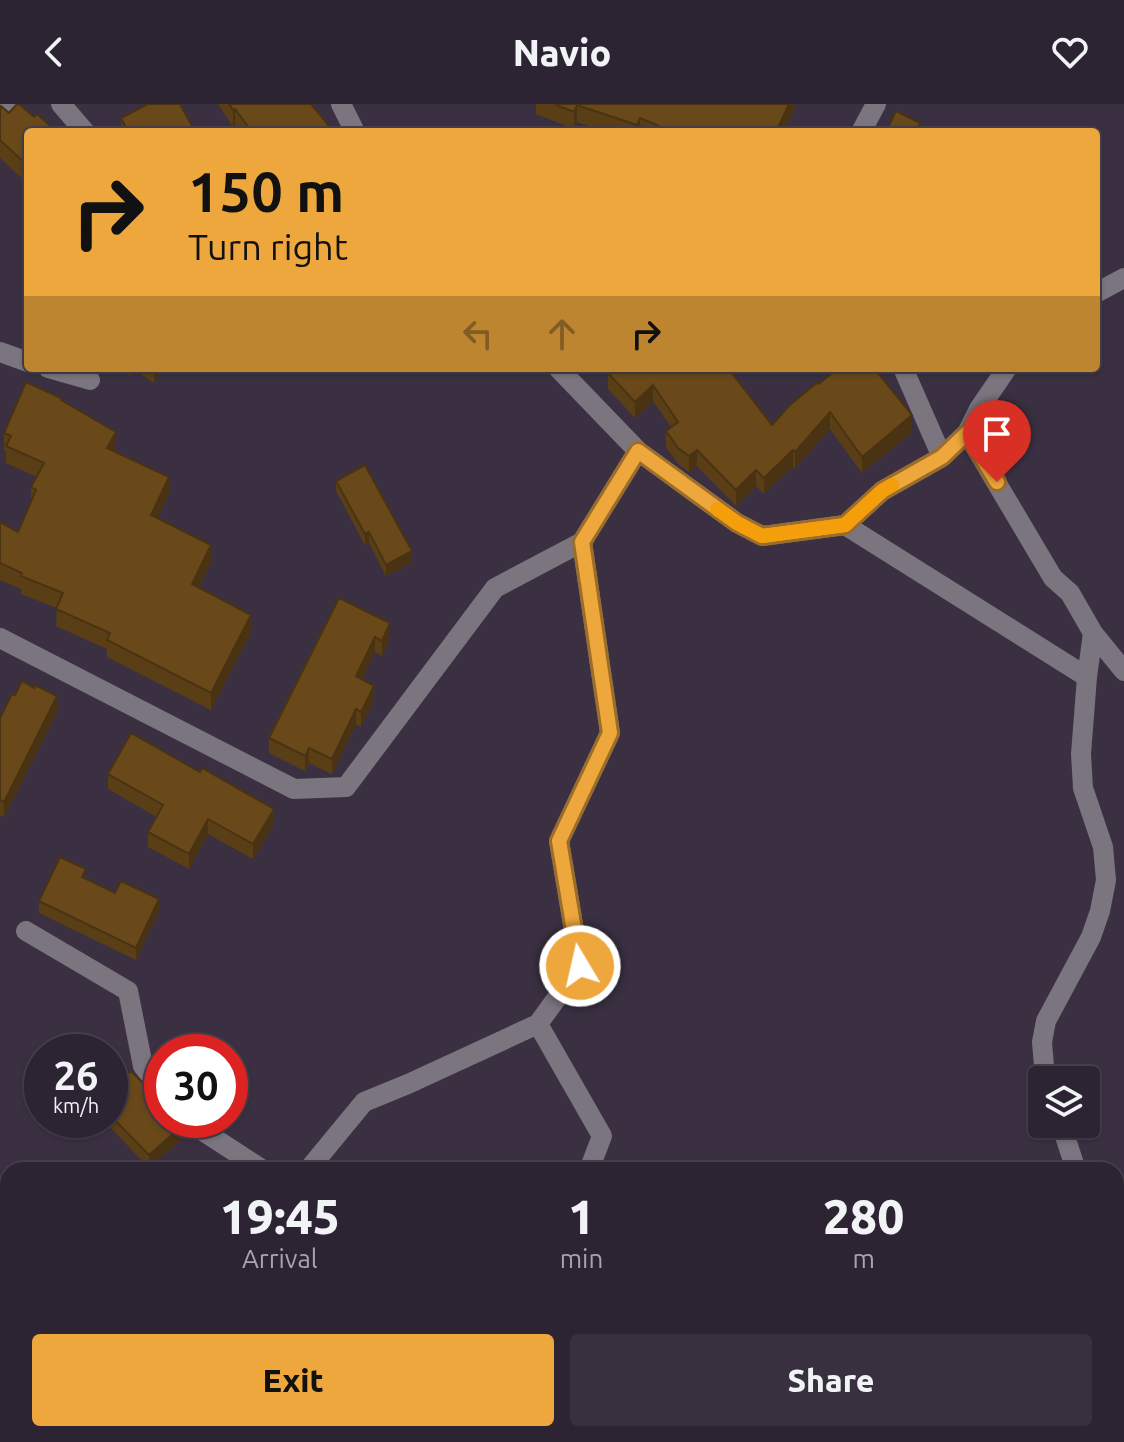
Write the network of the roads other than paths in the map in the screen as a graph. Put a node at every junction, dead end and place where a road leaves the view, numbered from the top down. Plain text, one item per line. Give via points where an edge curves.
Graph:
1 (6, 104) edge
2 (61, 104) edge
3 (341, 104) edge
4 (876, 104) edge
5 (0, 107) edge
6 (82, 128) edge
7 (353, 128) edge
8 (863, 128) edge
9 (1124, 278) edge
10 (1100, 291) edge
11 (0, 352) edge
12 (24, 361) edge
13 (62, 372) edge
14 (562, 372) edge
15 (905, 372) edge
16 (1004, 372) edge
17 (90, 380) dead end
18 (967, 433) junction
19 (638, 451) junction
20 (942, 457) junction
21 (845, 525) junction
22 (582, 542) junction
23 (1093, 633) junction
24 (0, 638) edge
25 (1124, 671) edge
26 (1087, 677) junction
27 (26, 931) dead end
28 (538, 1024) junction
29 (1044, 1066) edge
30 (144, 1067) edge
31 (214, 1138) edge
32 (1066, 1138) edge
33 (251, 1162) edge
34 (315, 1162) edge
35 (592, 1162) edge
36 (1073, 1162) edge

1 - 5 street
2 - 6 street
3 - 7 street
4 - 8 street
9 - 10 street
11 - 12 street
13 - 17 street
14 - 19 street
15 - 20 street
16 - 18 street
18 - 20 street
18 - 23 street via 1053,578 1070,593
19 - 21 street via 762,536
19 - 22 street
20 - 21 street via 882,491
21 - 26 street
22 - 24 street via 495,588 346,787 294,789
22 - 28 street via 610,733 559,841 580,966
23 - 25 street
23 - 26 street
26 - 29 street via 1083,788 1103,847 1106,880 1091,937 1046,1021
27 - 30 street via 128,991
28 - 34 street via 364,1102
28 - 35 street via 602,1136
31 - 33 street
32 - 36 street

